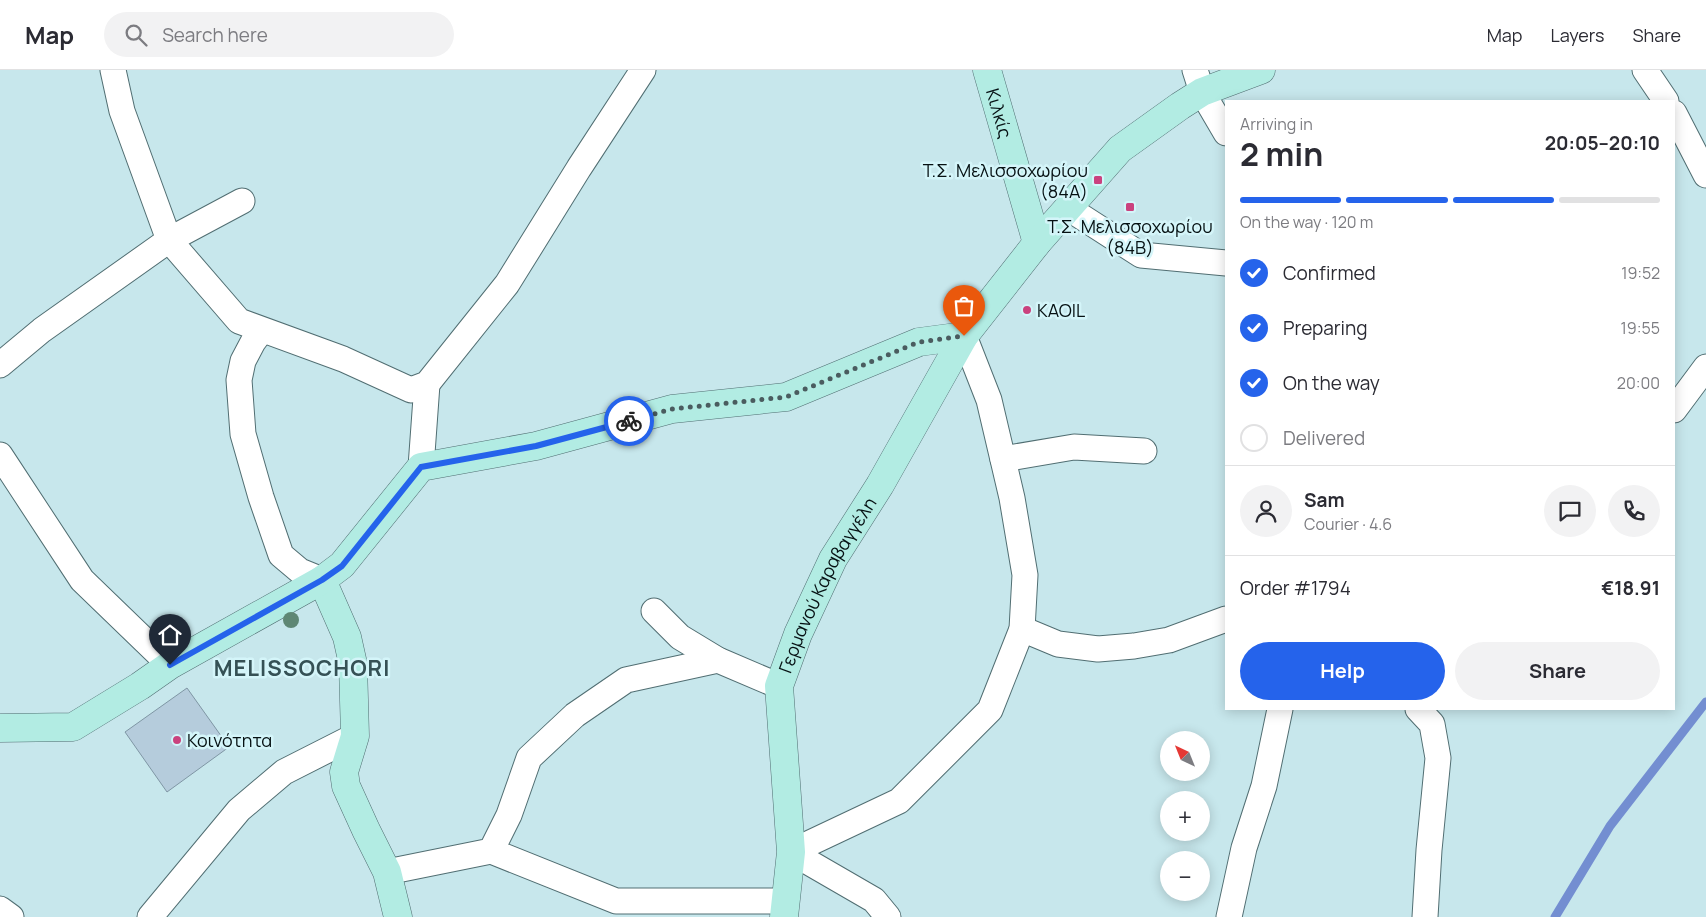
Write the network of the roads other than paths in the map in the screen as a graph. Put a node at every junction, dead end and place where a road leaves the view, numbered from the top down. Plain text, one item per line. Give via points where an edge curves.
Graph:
1 (113, 70) edge
2 (643, 70) edge
3 (988, 70) edge
4 (1262, 70) edge
5 (1645, 70) edge
6 (1198, 81) edge
7 (1665, 100) edge
8 (1675, 117) edge
9 (1225, 130) edge
10 (1706, 175) edge
11 (242, 201) dead end
12 (1068, 208) junction
13 (169, 240) junction
14 (1037, 243) junction
15 (1225, 263) edge
16 (262, 330) junction
17 (964, 336) junction
18 (0, 365) edge
19 (1706, 367) edge
20 (428, 384) junction
21 (1675, 409) edge
22 (1144, 451) dead end
23 (0, 455) edge
24 (1003, 459) junction
25 (421, 467) junction
26 (322, 580) junction
27 (654, 611) dead end
28 (1225, 619) edge
29 (1022, 629) junction
30 (718, 660) junction
31 (170, 665) junction
32 (779, 686) junction
33 (1280, 710) edge
34 (1419, 710) edge
35 (0, 728) edge
36 (355, 736) junction
37 (491, 851) junction
38 (791, 852) junction
39 (388, 872) junction
40 (0, 909) edge
41 (785, 909) edge
42 (11, 917) edge
43 (150, 917) edge
44 (398, 917) edge
45 (888, 917) edge
46 (1229, 917) edge
47 (1425, 917) edge

1 - 13 street via 122,111
2 - 20 street via 507,284
3 - 14 main road, Κιλκίς
4 - 6 main road, Γερμανού Καραβαγγέλη
5 - 7 street
6 - 9 street
6 - 12 main road, Γερμανού Καραβαγγέλη via 1180,106 1120,149
8 - 10 street
11 - 13 street
12 - 14 main road, Γερμανού Καραβαγγέλη
12 - 15 street via 1141,255
13 - 16 street via 238,321
13 - 18 street via 42,330
14 - 17 main road, Γερμανού Καραβαγγέλη
16 - 20 street via 343,359 411,390
16 - 26 street via 243,361 239,380 244,434 281,555 300,571
17 - 24 street via 989,400
17 - 25 main road via 919,342 786,397 672,409 536,446
17 - 32 main road, Γερμανού Καραβαγγέλη via 880,485 833,559 798,634
19 - 21 street
20 - 25 street
22 - 24 street via 1074,447
23 - 31 street via 82,580
24 - 29 street via 1025,575
25 - 26 main road via 342,566
26 - 31 main road
26 - 36 main road via 347,636 353,664
27 - 30 street via 680,637
28 - 29 street via 1169,640 1098,648 1058,644
29 - 38 street via 990,710 899,801
30 - 32 street
30 - 37 street via 626,680 576,715 529,758 509,815
31 - 35 main road via 73,726
32 - 38 main road, Γερμανού Καραβαγγέλη
33 - 46 street via 1264,786 1244,848
34 - 47 street via 1432,724 1438,758
36 - 39 main road via 344,772 346,786
36 - 43 street via 284,772 239,810
37 - 39 street
37 - 41 street via 616,901
38 - 41 main road, Γερμανού Καραβαγγέλη
38 - 45 street via 874,900
39 - 44 main road
40 - 42 street

